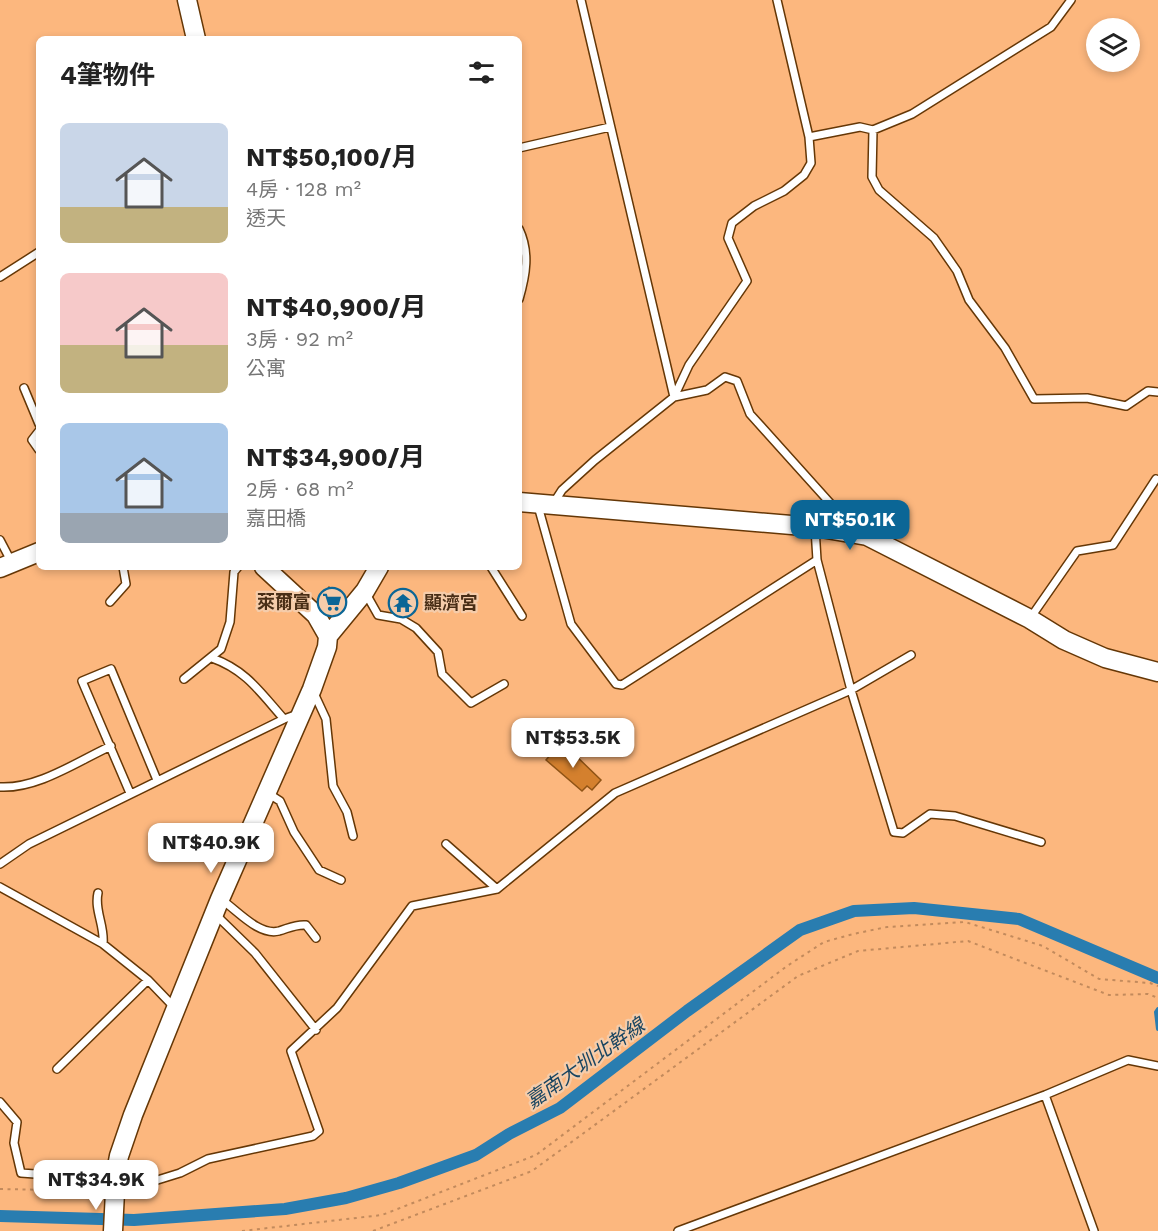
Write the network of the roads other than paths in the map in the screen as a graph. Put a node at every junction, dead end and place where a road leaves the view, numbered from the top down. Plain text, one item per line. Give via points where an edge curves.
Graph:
1 (187, 0) edge
2 (581, 0) edge
3 (777, 0) edge
4 (1071, 0) edge
5 (195, 36) edge
6 (610, 127) junction
7 (873, 130) junction
8 (809, 137) junction
9 (522, 147) edge
10 (522, 236) edge
11 (36, 254) edge
12 (0, 277) edge
13 (522, 288) edge
14 (24, 388) dead end
15 (1158, 392) edge
16 (674, 397) junction
17 (36, 417) edge
18 (1156, 479) dead end
19 (536, 504) edge
20 (815, 527) junction
21 (867, 536) junction
22 (0, 540) edge
23 (36, 553) edge
24 (817, 560) junction
25 (6, 566) edge
26 (124, 570) edge
27 (236, 570) edge
28 (267, 570) edge
29 (378, 570) edge
30 (493, 570) edge
31 (365, 591) junction
32 (110, 602) dead end
33 (522, 616) dead end
34 (1030, 619) junction
35 (328, 636) junction
36 (911, 655) dead end
37 (212, 658) junction
38 (1158, 672) edge
39 (184, 679) dead end
40 (504, 684) dead end
41 (312, 689) junction
42 (851, 690) junction
43 (292, 716) junction
44 (111, 746) junction
45 (157, 780) junction
46 (0, 787) edge
47 (266, 792) junction
48 (130, 793) junction
49 (353, 836) dead end
50 (1041, 842) dead end
51 (446, 844) dead end
52 (0, 864) edge
53 (341, 880) dead end
54 (0, 887) edge
55 (497, 889) junction
56 (98, 893) dead end
57 (217, 906) junction
58 (316, 938) dead end
59 (103, 944) junction
60 (148, 980) junction
61 (175, 1008) junction
62 (316, 1030) junction
63 (1154, 1066) edge
64 (57, 1069) dead end
65 (1045, 1095) junction
66 (0, 1102) edge
67 (115, 1182) junction
68 (704, 1221) junction
69 (113, 1231) edge
70 (678, 1231) edge
71 (708, 1231) edge
72 (1094, 1231) edge

1 - 5 street
2 - 6 lane
3 - 8 lane
4 - 7 lane via 1051,27 912,114
6 - 9 lane
6 - 16 lane
7 - 8 lane via 860,127
7 - 15 lane via 872,177 879,190 934,238 1034,399 1087,398 1126,406 1148,391
8 - 16 lane via 811,163 804,175 732,223 728,238 747,281 689,365
10 - 13 lane via 526,245
11 - 12 lane
14 - 17 lane
16 - 19 lane via 562,490
16 - 21 lane via 707,390 725,377 736,381 750,414 831,504
18 - 34 lane via 1113,545 1077,551
19 - 20 street
19 - 24 lane via 571,624 616,684 621,685
20 - 21 street
20 - 24 lane
21 - 34 street
22 - 25 lane
23 - 25 street
24 - 42 lane
26 - 32 lane via 126,584
27 - 37 lane via 228,630 221,649
28 - 35 street via 306,604
29 - 31 street
30 - 33 lane
31 - 35 street
31 - 40 lane via 378,615 401,619 428,640 438,652 442,674 471,703
34 - 38 street via 1105,658
35 - 41 street
36 - 42 lane
37 - 39 lane
37 - 43 lane via 246,676
41 - 43 street
41 - 49 lane via 326,719 333,786 347,812
42 - 50 lane via 894,832 903,833 930,814 955,816
42 - 55 lane via 615,794
43 - 45 lane
43 - 47 street
44 - 45 lane via 82,681 111,669
44 - 46 lane via 47,776 12,788
44 - 48 lane
45 - 48 lane
47 - 53 lane via 280,801 294,832 319,870
47 - 57 street
48 - 52 lane via 29,843
51 - 55 lane
54 - 59 lane
55 - 62 lane via 412,906 337,1008
56 - 59 lane
57 - 58 lane via 261,929 278,931 306,925
57 - 61 street
57 - 62 lane
59 - 60 lane
60 - 61 lane
60 - 64 lane
61 - 67 street via 129,1125
62 - 67 lane via 291,1051 319,1131 313,1136 208,1159 151,1182
63 - 65 lane via 1128,1060
65 - 68 lane
65 - 72 lane
66 - 67 lane via 17,1122 14,1143 21,1173
67 - 69 street
68 - 70 lane
68 - 71 lane

